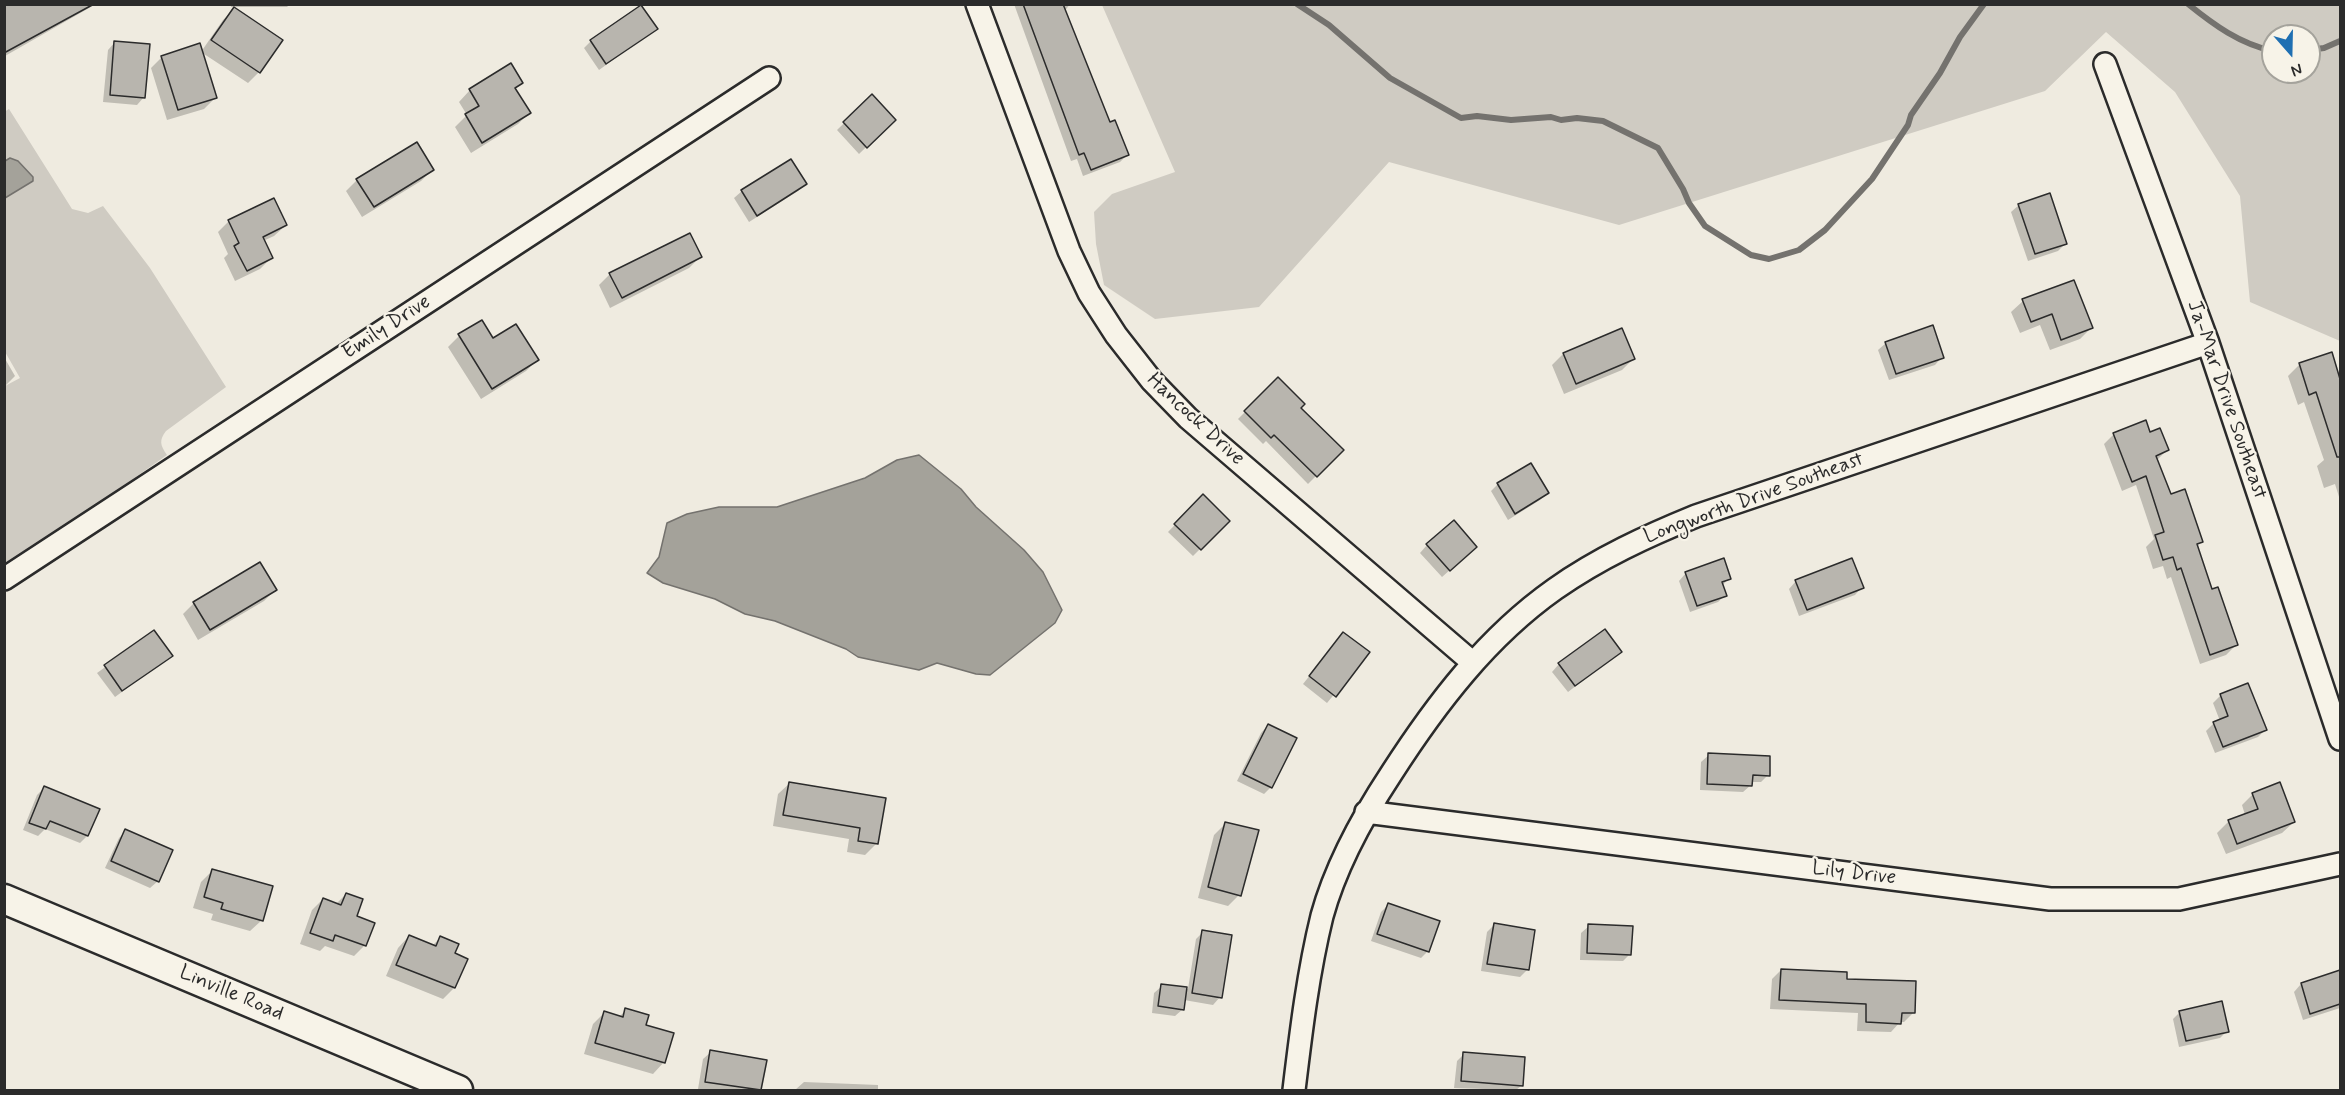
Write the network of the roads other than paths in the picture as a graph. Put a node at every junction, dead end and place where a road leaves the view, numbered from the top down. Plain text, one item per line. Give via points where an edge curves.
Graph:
1 (977, 4) edge
2 (2105, 64) dead end
3 (769, 78) dead end
4 (2208, 343) junction
5 (4, 579) edge
6 (1473, 662) junction
7 (2340, 739) edge
8 (1366, 812) junction
9 (2340, 864) edge
10 (4, 899) edge
11 (458, 1090) edge
12 (1294, 1090) edge

1 - 6 street, Hancock Drive via 1069,251 1089,293 1116,335 1188,418
2 - 4 street, Ja-Mar Drive Southeast
3 - 5 street, Emily Drive
4 - 6 street, Longworth Drive Southeast via 1647,536 1555,589
4 - 7 street, Ja-Mar Drive Southeast
6 - 8 street, Longworth Drive Southeast via 1406,750
8 - 9 street, Lily Drive via 2050,899 2179,900
8 - 12 street, Longworth Drive Southeast via 1341,863 1323,915
10 - 11 main road, Linville Road

